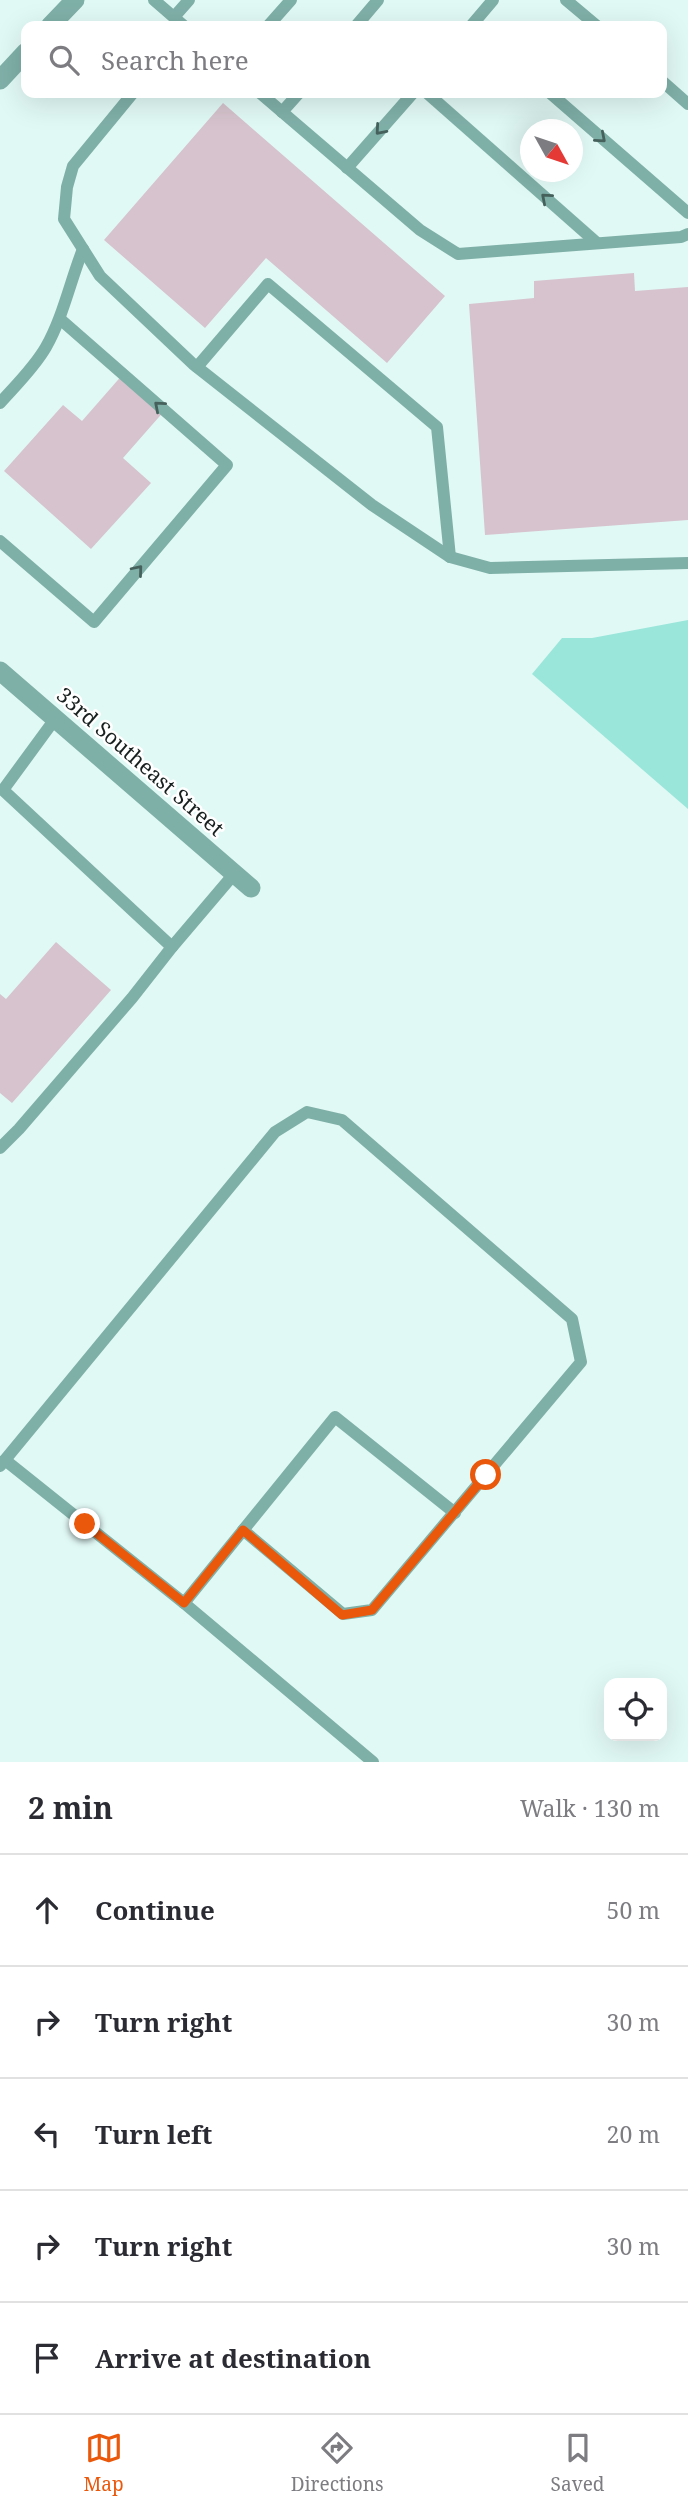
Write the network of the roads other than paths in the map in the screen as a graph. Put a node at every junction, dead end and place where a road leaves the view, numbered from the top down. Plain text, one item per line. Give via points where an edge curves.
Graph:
1 (75, 0) edge
2 (154, 0) edge
3 (189, 0) edge
4 (292, 0) edge
5 (378, 0) edge
6 (494, 0) edge
7 (566, 0) edge
8 (174, 17) junction
9 (55, 21) edge
10 (178, 21) edge
11 (273, 21) edge
12 (360, 21) edge
13 (476, 21) edge
14 (591, 21) edge
15 (21, 57) edge
16 (0, 80) edge
17 (667, 85) edge
18 (129, 98) edge
19 (266, 98) edge
20 (295, 98) edge
21 (409, 98) edge
22 (433, 98) edge
23 (556, 98) edge
24 (688, 104) edge
25 (282, 112) junction
26 (348, 168) junction
27 (688, 213) edge
28 (688, 233) edge
29 (597, 243) junction
30 (83, 249) junction
31 (60, 319) junction
32 (197, 367) junction
33 (0, 403) edge
34 (0, 541) edge
35 (450, 557) junction
36 (688, 563) edge
37 (0, 671) edge
38 (55, 719) junction
39 (3, 794) edge
40 (234, 874) junction
41 (251, 888) dead end
42 (172, 947) junction
43 (0, 1148) edge
44 (3, 1463) edge
45 (455, 1513) junction
46 (243, 1530) junction
47 (184, 1603) junction
48 (373, 1762) edge

1 - 9 street
2 - 8 lane
3 - 8 lane
4 - 11 lane
5 - 12 lane
6 - 13 lane
7 - 14 lane
8 - 10 lane
15 - 16 street
17 - 24 lane
18 - 30 lane via 72,166 64,219
19 - 25 lane
20 - 25 lane
21 -> 26 lane
29 -> 22 lane
23 -> 27 lane
25 - 26 lane
26 - 29 lane via 421,230 458,254
28 - 29 lane
30 - 31 lane
30 - 32 lane via 100,276
31 - 33 lane via 44,350
34 -> 31 lane via 94,622 227,465
32 - 35 lane via 372,505
32 - 35 lane via 268,284 437,427
35 - 36 lane via 490,568
37 - 38 street, 33rd Southeast Street
38 - 39 lane
38 - 40 street, 33rd Southeast Street
39 - 42 lane
40 - 41 street, 33rd Southeast Street
40 - 42 lane
42 - 43 lane
44 - 45 lane via 275,1132 307,1112 342,1120 572,1319 581,1362
44 - 47 lane
45 - 46 lane via 372,1610 342,1615
45 - 46 lane via 335,1417
46 - 47 lane
47 - 48 lane

